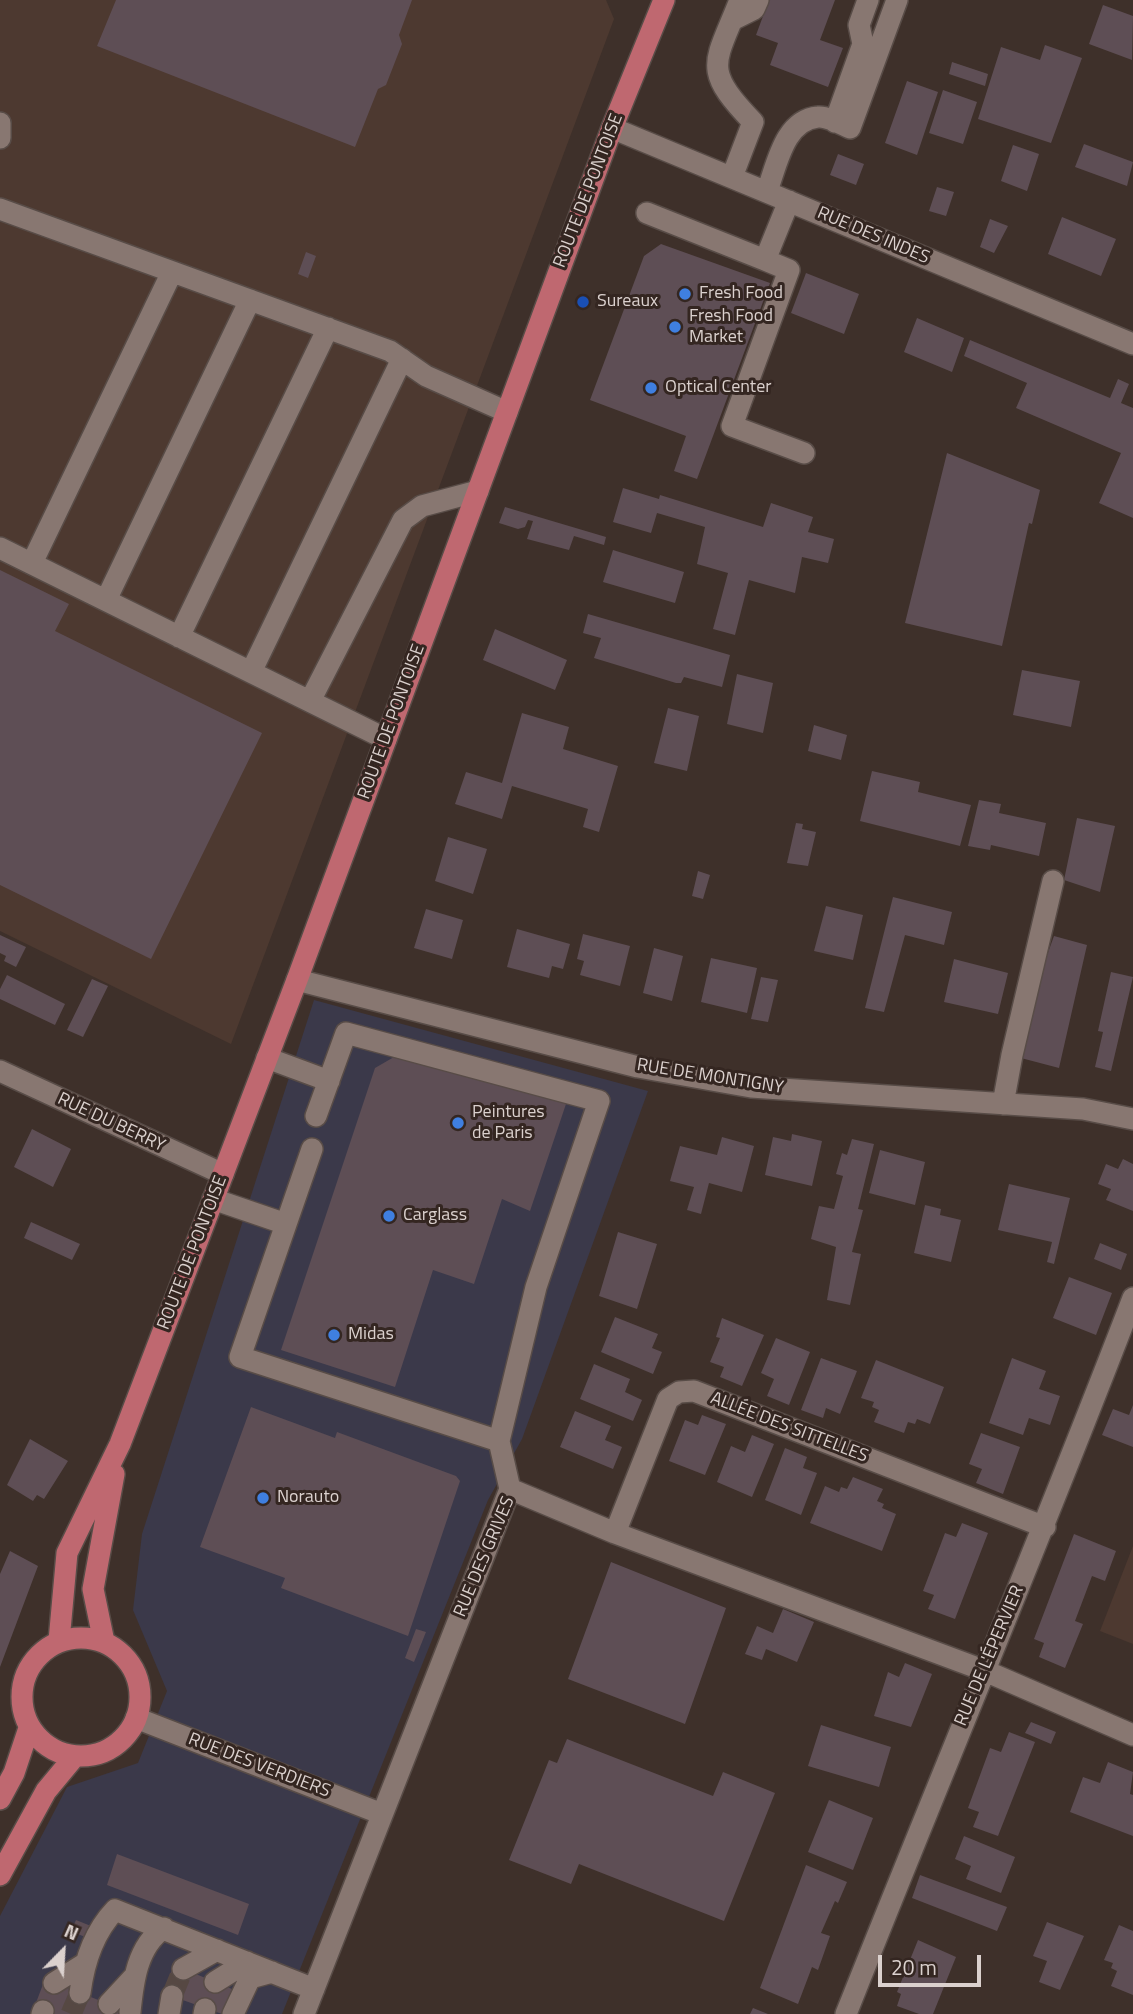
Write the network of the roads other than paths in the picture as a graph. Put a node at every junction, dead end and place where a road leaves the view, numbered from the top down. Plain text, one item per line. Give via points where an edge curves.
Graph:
1 (758, 0) edge
2 (868, 0) edge
3 (897, 0) edge
4 (658, 2) edge
5 (736, 10) edge
6 (835, 122) junction
7 (0, 123) edge
8 (612, 128) junction
9 (0, 138) edge
10 (732, 177) junction
11 (767, 191) junction
12 (789, 201) junction
13 (0, 209) edge
14 (647, 213) dead end
15 (765, 260) junction
16 (172, 272) junction
17 (250, 300) junction
18 (328, 328) junction
19 (1133, 344) edge
20 (402, 359) junction
21 (507, 412) junction
22 (804, 453) dead end
23 (478, 491) junction
24 (0, 548) edge
25 (32, 563) junction
26 (106, 600) junction
27 (179, 637) junction
28 (251, 672) junction
29 (310, 701) junction
30 (386, 739) junction
31 (1053, 881) dead end
32 (297, 980) junction
33 (267, 1058) junction
34 (0, 1071) edge
35 (329, 1081) junction
36 (1003, 1104) junction
37 (316, 1116) dead end
38 (1133, 1119) edge
39 (312, 1149) dead end
40 (223, 1174) junction
41 (213, 1199) junction
42 (286, 1224) junction
43 (1133, 1298) edge
44 (499, 1441) junction
45 (120, 1444) junction
46 (510, 1489) junction
47 (1045, 1527) junction
48 (615, 1534) junction
49 (60, 1641) junction
50 (104, 1642) junction
51 (983, 1670) junction
52 (136, 1718) junction
53 (29, 1728) junction
54 (1133, 1735) edge
55 (75, 1756) junction
56 (0, 1799) edge
57 (382, 1814) junction
58 (0, 1875) edge
59 (164, 1928) junction
60 (217, 1950) junction
61 (247, 1962) junction
62 (84, 1964) junction
63 (183, 1969) tunnel mouth
64 (272, 1972) junction
65 (134, 1977) junction
66 (215, 1982) dead end
67 (54, 1983) dead end
68 (314, 1989) junction
69 (80, 1993) tunnel mouth
70 (109, 2004) dead end
71 (130, 2012) edge
72 (233, 2014) edge
73 (304, 2014) edge
74 (846, 2014) edge

1 - 5 street via 754,9
2 - 6 street via 859,25 863,44
3 - 6 street via 849,128
4 - 8 main road, ROUTE DE PONTOISE
5 - 10 street via 715,63 720,83 753,122
6 - 11 street via 820,116 800,122 789,133
7 - 9 street
8 - 10 street, RUE DES INDES
8 - 21 main road, ROUTE DE PONTOISE
10 - 11 street, RUE DES INDES
11 - 12 street, RUE DES INDES
12 - 15 street
12 - 19 street, RUE DES INDES
13 - 16 street
14 - 15 street
15 - 22 street via 789,270 732,426
16 - 17 street
16 - 25 street
17 - 18 street
17 - 26 street
18 - 20 street
18 - 27 street
20 - 21 street via 426,376
20 - 28 street
21 - 23 main road, ROUTE DE PONTOISE
23 - 29 street via 422,506 403,520
23 - 30 main road, ROUTE DE PONTOISE
24 - 25 street
25 - 26 street
26 - 27 street
27 - 28 street
28 - 29 street
29 - 30 street
30 - 32 main road, ROUTE DE PONTOISE
31 - 36 street
32 - 33 main road, ROUTE DE PONTOISE
32 - 36 street, RUE DE MONTIGNY via 638,1067 751,1087
33 - 35 street
33 - 40 main road, ROUTE DE PONTOISE
34 - 40 street, RUE DU BERRY
35 - 37 street
35 - 44 street via 346,1033 599,1101 536,1287
36 - 38 street, RUE DE MONTIGNY via 1083,1109
39 - 42 street
40 - 41 main road, ROUTE DE PONTOISE
41 - 42 street
41 - 45 main road, ROUTE DE PONTOISE
42 - 44 street via 240,1357
43 - 47 street, RUE DE L'ÉPERVIER
44 - 46 street
45 - 49 main road, ROUTE DE PONTOISE via 67,1553
45 - 50 main road, ROUTE DE PONTOISE via 93,1589
46 - 48 street, RUE DES GRIVES
46 - 57 street, RUE DES GRIVES
47 - 48 street, ALLÉE DES SITTELLES via 694,1391 668,1399
47 - 51 street, RUE DE L'ÉPERVIER
48 - 51 street, RUE DES GRIVES
49 - 50 main road via 81,1637
49 - 53 main road via 37,1655 24,1678 21,1703
50 - 52 main road via 123,1654 135,1673 140,1696
51 - 54 street, RUE DES GRIVES
51 - 74 street, RUE DE L'ÉPERVIER
52 - 55 main road via 122,1740 101,1753
52 - 57 street, RUE DES VERDIERS
53 - 55 main road via 49,1747
53 - 56 main road
55 - 58 main road via 46,1791
57 - 68 street, RUE DES GRIVES
59 - 60 street
59 - 62 street via 115,1910 102,1924
59 - 65 street via 151,1937
60 - 61 street
60 - 63 street
61 - 64 street
61 - 66 street
62 - 67 street
62 - 69 street
64 - 68 street
64 - 72 street via 250,1978
65 - 70 street
65 - 71 street
68 - 73 street, RUE DES GRIVES

